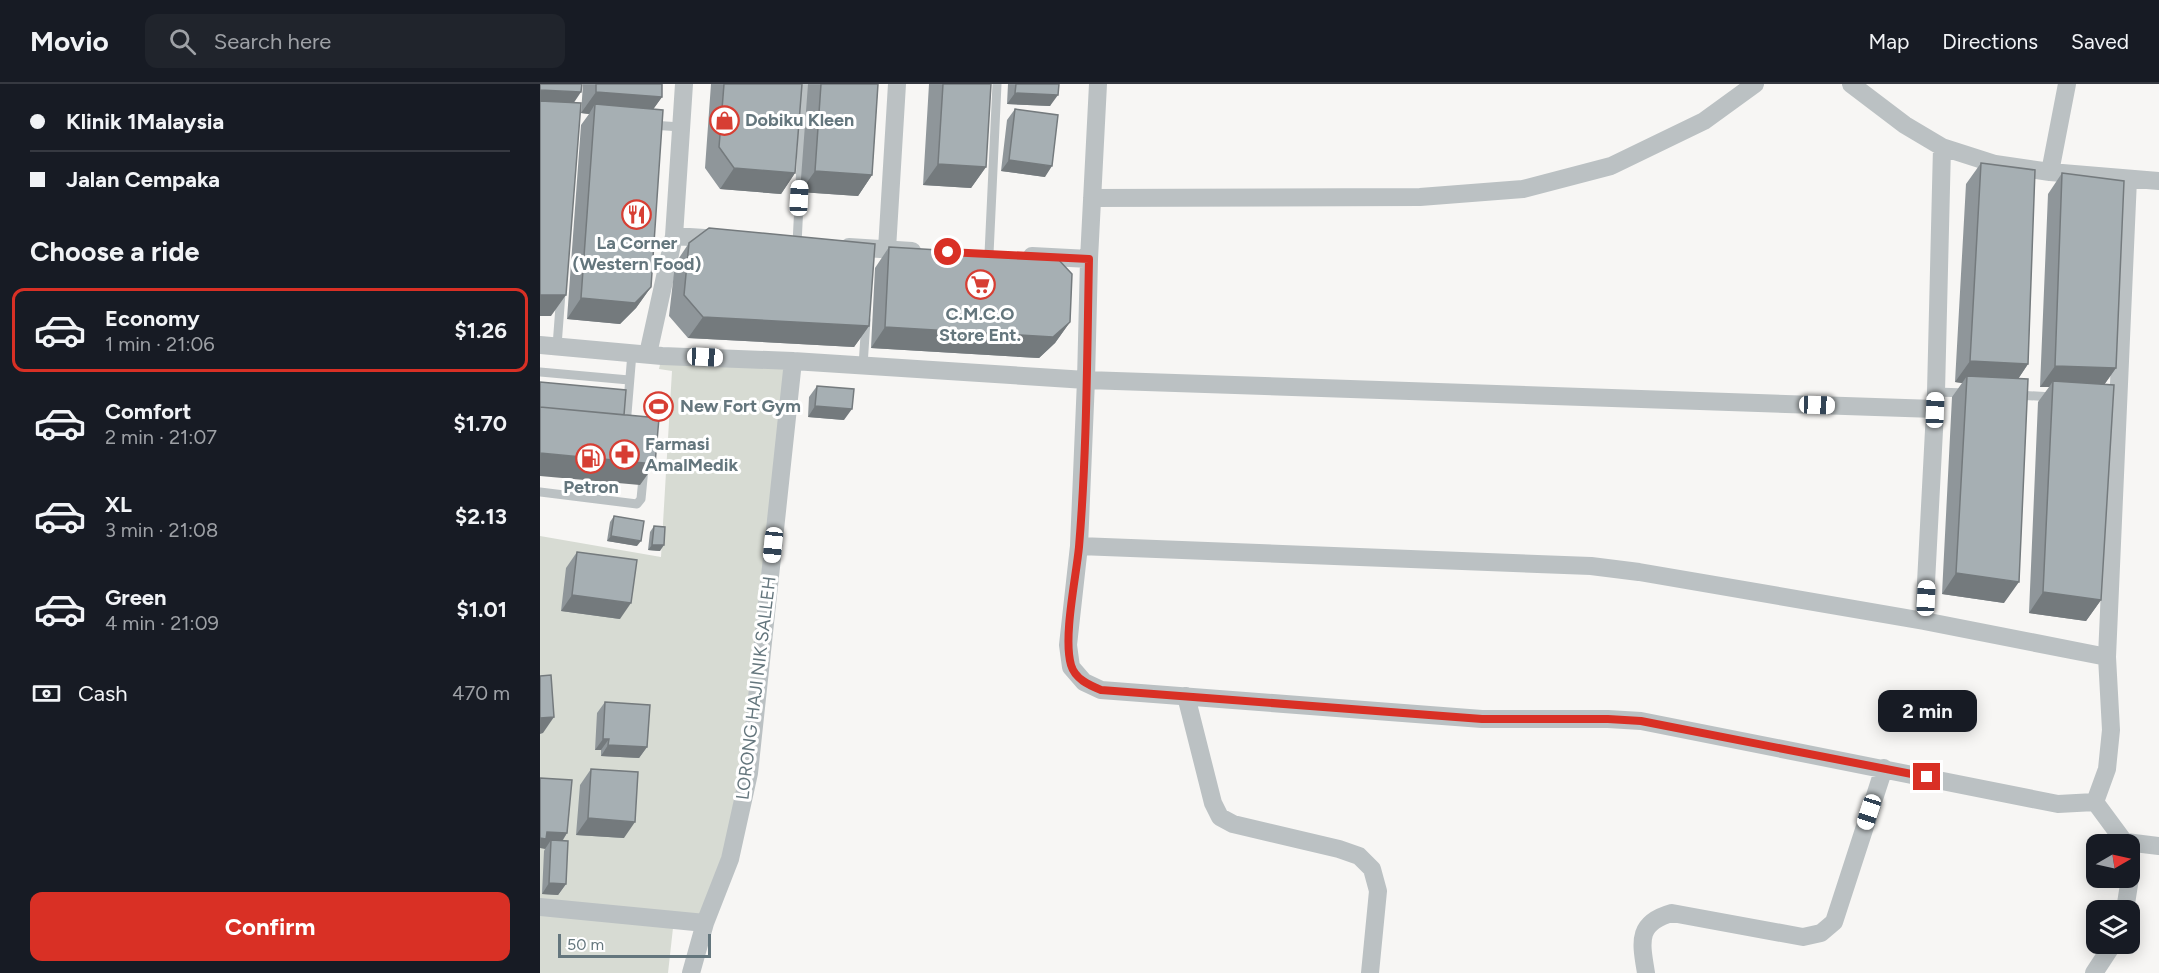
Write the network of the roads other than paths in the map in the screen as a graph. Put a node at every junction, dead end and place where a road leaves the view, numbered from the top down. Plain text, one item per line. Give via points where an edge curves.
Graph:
1 (684, 84) edge
2 (805, 84) edge
3 (897, 84) edge
4 (997, 84) edge
5 (1098, 84) edge
6 (1755, 84) edge
7 (1851, 84) edge
8 (2067, 84) edge
9 (638, 124) edge
10 (681, 127) junction
11 (1942, 147) junction
12 (2050, 171) junction
13 (2128, 179) junction
14 (2159, 181) edge
15 (1092, 198) junction
16 (674, 236) junction
17 (741, 240) edge
18 (774, 243) edge
19 (796, 244) junction
20 (932, 252) edge
21 (876, 253) junction
22 (966, 253) edge
23 (989, 254) junction
24 (1089, 259) junction
25 (561, 286) edge
26 (867, 307) edge
27 (549, 346) edge
28 (640, 354) junction
29 (793, 361) junction
30 (863, 366) junction
31 (540, 372) edge
32 (629, 380) junction
33 (1086, 380) junction
34 (1982, 394) edge
35 (2005, 395) edge
36 (2062, 397) edge
37 (1936, 401) junction
38 (635, 427) edge
39 (645, 454) edge
40 (540, 492) edge
41 (1079, 546) junction
42 (1924, 621) junction
43 (2107, 657) junction
44 (1186, 696) junction
45 (1884, 768) junction
46 (2095, 802) junction
47 (2119, 834) edge
48 (2140, 844) edge
49 (2159, 846) edge
50 (540, 908) edge
51 (705, 923) junction
52 (2108, 954) edge
53 (691, 973) edge
54 (1370, 973) edge
55 (1646, 973) edge
56 (2094, 973) edge

1 - 10 street
2 - 19 lane
3 - 21 street
4 - 23 lane
5 - 15 street
6 - 15 street via 1704,122 1611,166 1523,189 1420,197
7 - 11 street
8 - 12 street
9 - 10 lane
10 - 16 street
11 - 12 street via 1995,164
11 - 37 street
12 - 13 street
13 - 14 street
13 - 43 street via 2114,399
15 - 24 street
16 - 17 street
16 - 28 street
18 - 19 street
19 - 21 street
20 - 21 street
22 - 23 street
23 - 24 street
24 - 33 street
25 - 27 lane
26 - 30 lane
27 - 28 street
28 - 29 street
28 - 32 lane
29 - 30 street
29 - 51 street, LORONG HAJI NIK SALLEH via 749,773 730,859
30 - 33 street
31 - 32 lane
32 - 38 lane via 626,426
33 - 37 street
33 - 41 street
34 - 37 lane
35 - 36 lane
37 - 42 street
39 - 40 lane via 641,499 637,504
41 - 42 street via 1591,566
41 - 44 street via 1068,645 1071,667 1084,682 1101,690
42 - 43 street
43 - 46 street via 2111,730 2107,769
44 - 45 street via 1482,719 1641,721
44 - 54 street via 1220,817 1233,824 1339,849 1359,856 1372,869 1378,891
45 - 46 street via 2058,804
45 - 55 street via 1834,922 1821,933 1803,937 1672,913 1655,918 1644,930
46 - 47 street
48 - 49 street
50 - 51 street
51 - 53 street, LORONG HAJI NIK SALLEH
52 - 56 street

